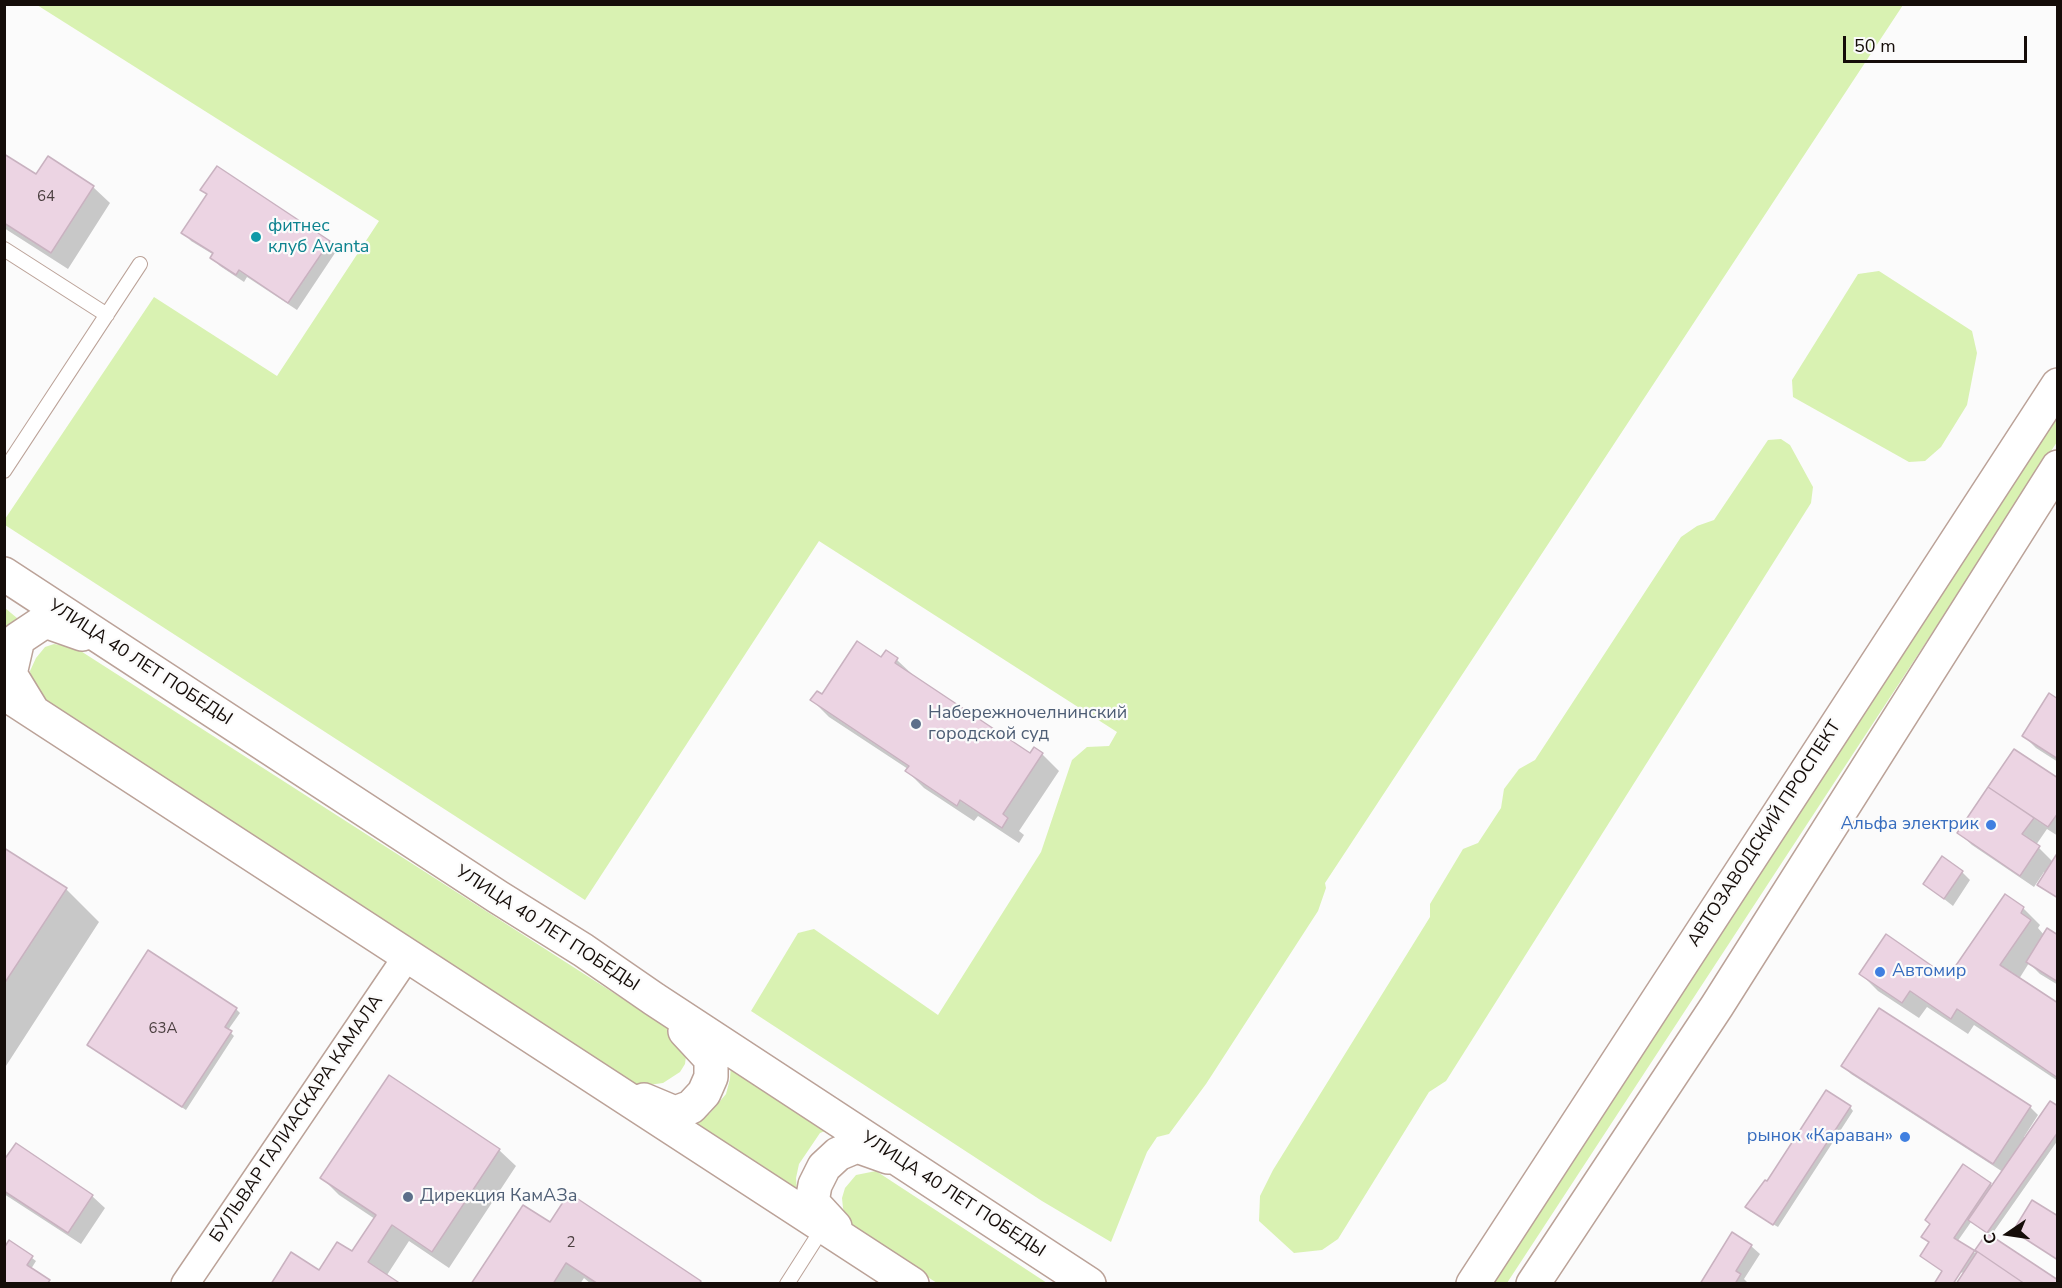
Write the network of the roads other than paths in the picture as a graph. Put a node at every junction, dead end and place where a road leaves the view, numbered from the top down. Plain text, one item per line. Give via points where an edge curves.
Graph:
1 (4, 249) edge
2 (141, 264) dead end
3 (107, 315) junction
4 (2058, 385) edge
5 (2058, 467) edge
6 (4, 471) edge
7 (4, 574) edge
8 (115, 646) junction
9 (4, 693) edge
10 (33, 711) junction
11 (408, 955) junction
12 (654, 999) junction
13 (602, 1081) junction
14 (903, 1162) junction
15 (824, 1226) junction
16 (852, 1244) junction
17 (185, 1284) edge
18 (787, 1284) edge
19 (912, 1284) edge
20 (1089, 1284) edge
21 (1473, 1284) edge
22 (1533, 1284) edge

1 - 3 lane
2 - 3 lane
3 - 6 lane
4 - 21 street, АВТОЗАВОДСКИЙ ПРОСПЕКТ
5 - 22 street via 1718,1006
7 - 8 street, УЛИЦА 40 ЛЕТ ПОБЕДЫ
8 - 10 street via 45,621 18,639 10,674
8 - 12 street, УЛИЦА 40 ЛЕТ ПОБЕДЫ
9 - 10 street
10 - 11 street
11 - 13 street
11 - 17 street, БУЛЬВАР ГАЛИАСКАРА КАМАЛА
12 - 13 street via 711,1059 711,1077 704,1094 690,1107 675,1113
12 - 14 street, УЛИЦА 40 ЛЕТ ПОБЕДЫ
13 - 15 street
14 - 16 street via 857,1146 838,1154 824,1167 812,1202
14 - 20 street, УЛИЦА 40 ЛЕТ ПОБЕДЫ
15 - 16 street
15 - 18 lane
16 - 19 street

